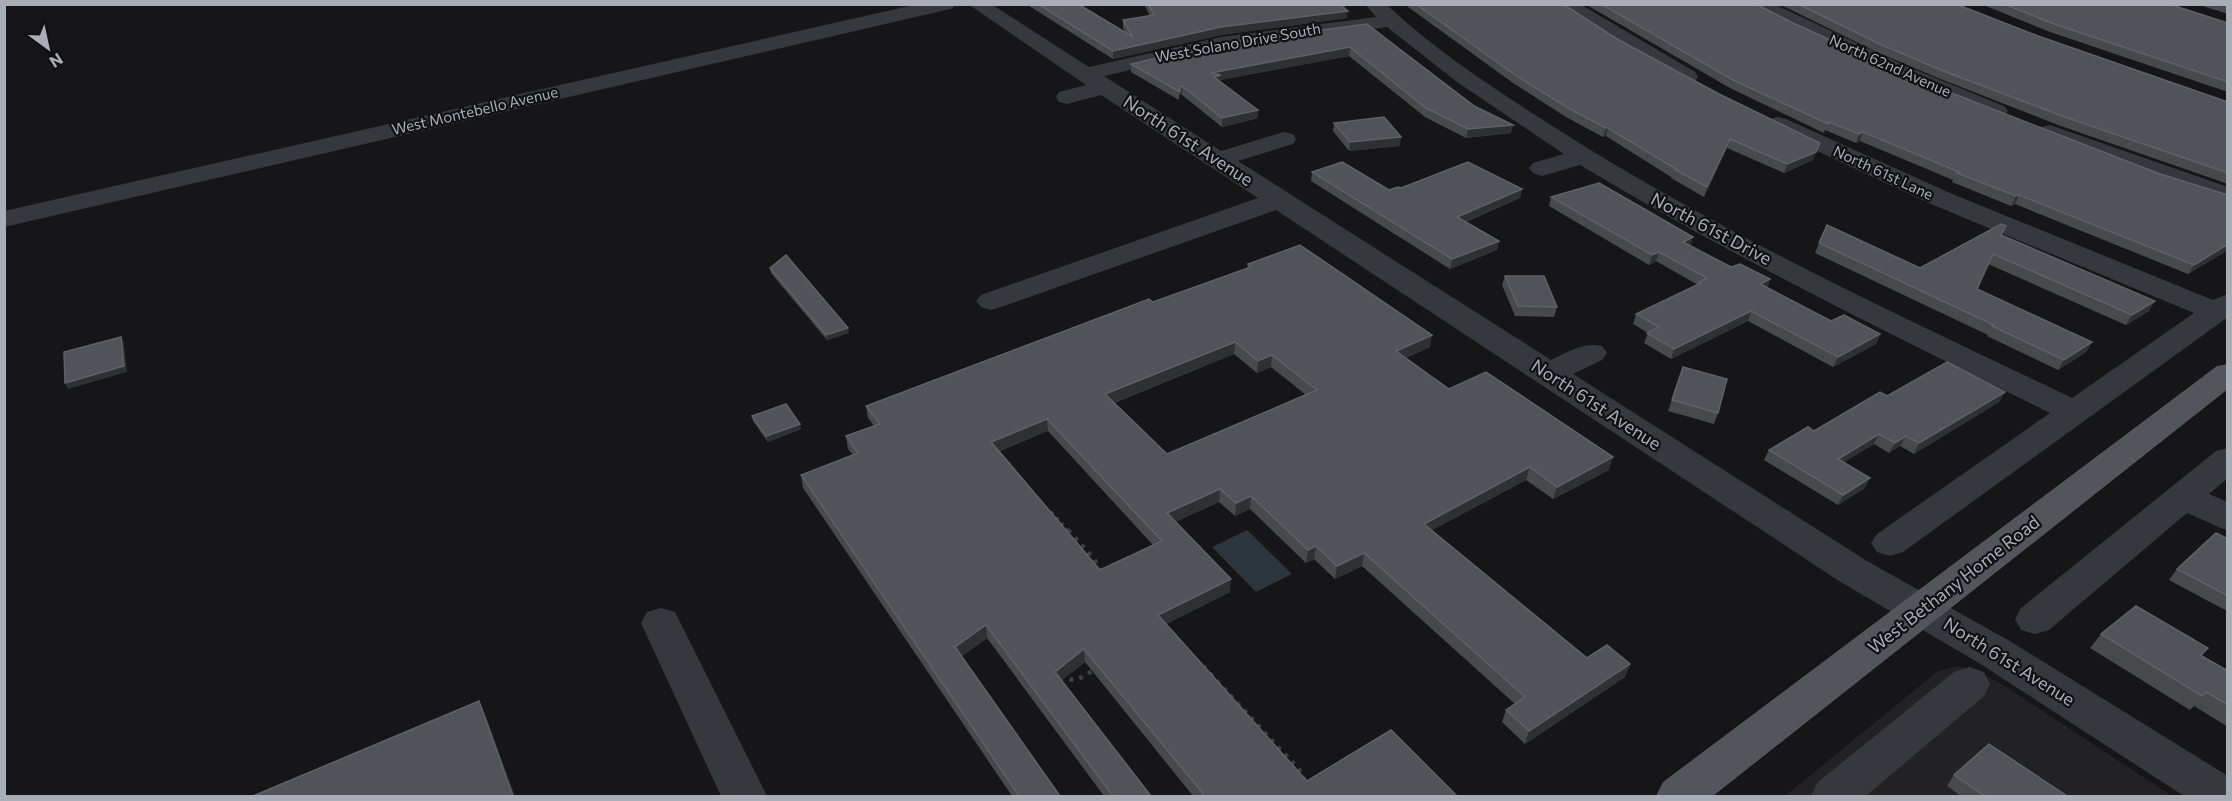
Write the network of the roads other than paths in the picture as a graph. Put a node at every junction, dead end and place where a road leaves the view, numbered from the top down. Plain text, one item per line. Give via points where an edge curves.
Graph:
1 (946, 4) edge
2 (977, 4) edge
3 (1565, 4) edge
4 (1757, 4) edge
5 (1383, 13) edge
6 (1086, 86) junction
7 (1710, 90) edge
8 (1762, 116) edge
9 (1284, 139) dead end
10 (1582, 157) junction
11 (1217, 160) junction
12 (1542, 168) dead end
13 (2228, 196) edge
14 (1278, 200) junction
15 (4, 219) edge
16 (991, 301) dead end
17 (2222, 307) edge
18 (1592, 353) dead end
19 (2228, 373) edge
20 (1548, 374) junction
21 (2074, 412) junction
22 (2228, 459) edge
23 (2183, 496) junction
24 (2228, 518) edge
25 (1890, 543) dead end
26 (1925, 609) junction
27 (2035, 619) dead end
28 (662, 623) dead end
29 (1969, 684) dead end
30 (744, 796) edge
31 (1679, 796) edge
32 (1834, 796) edge
33 (2221, 796) edge

1 - 15 street, West Montebello Avenue
2 - 6 street, North 61st Avenue
3 - 7 street
4 - 13 street, North 62nd Avenue via 1898,71
5 - 6 street, West Solano Drive South via 1221,44
5 - 10 street, North 61st Drive via 1463,77
6 - 11 street, North 61st Avenue
8 - 17 street, North 61st Lane via 1959,208
9 - 11 street
10 - 12 street
10 - 21 street, North 61st Drive via 1759,256
11 - 14 street, North 61st Avenue
14 - 16 street
14 - 20 street, North 61st Avenue
17 - 21 street
18 - 20 street
19 - 26 main road, West Bethany Home Road
20 - 26 street, North 61st Avenue via 1853,571
21 - 25 street
22 - 23 street
23 - 24 street
23 - 27 street
26 - 31 main road, West Bethany Home Road
26 - 33 street, North 61st Avenue
28 - 30 street
29 - 32 street

